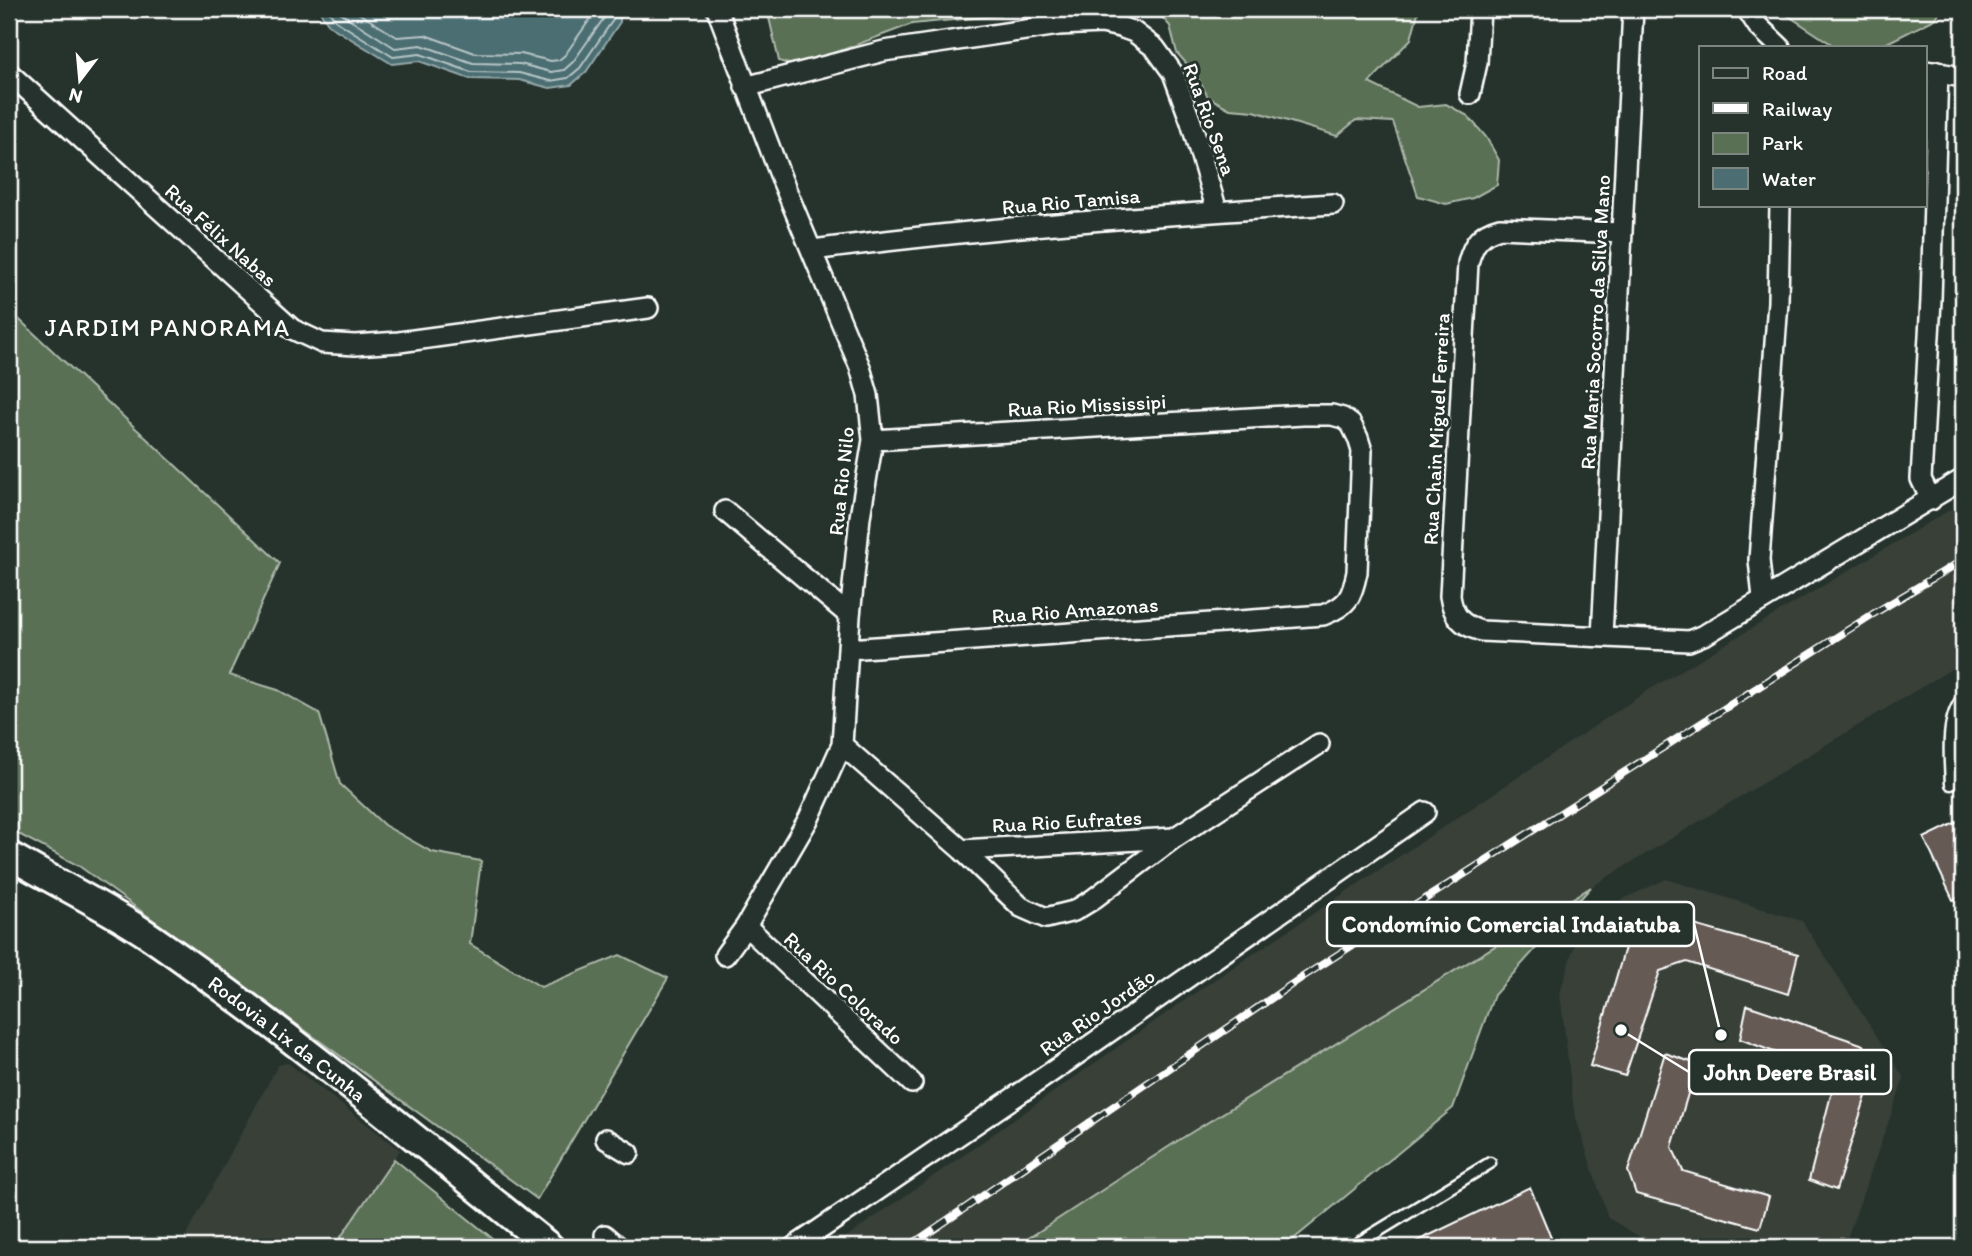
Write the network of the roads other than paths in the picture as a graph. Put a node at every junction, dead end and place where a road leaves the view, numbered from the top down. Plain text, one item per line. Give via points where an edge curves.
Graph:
1 (717, 9) edge
2 (1480, 9) edge
3 (1633, 9) edge
4 (1747, 9) edge
5 (1779, 46) edge
6 (1931, 71) edge
7 (9, 73) edge
8 (1963, 77) edge
9 (745, 87) junction
10 (1470, 94) dead end
11 (1333, 204) dead end
12 (1780, 206) edge
13 (1217, 211) junction
14 (1622, 233) junction
15 (813, 250) junction
16 (648, 308) dead end
17 (873, 440) junction
18 (1963, 479) edge
19 (1931, 500) junction
20 (725, 511) dead end
21 (1763, 598) junction
22 (850, 616) junction
23 (1306, 616) joint
24 (1602, 637) junction
25 (848, 649) junction
26 (1963, 698) edge
27 (1319, 744) dead end
28 (842, 745) junction
29 (1951, 784) dead end
30 (1424, 812) dead end
31 (1174, 838) junction
32 (962, 850) junction
33 (9, 855) edge
34 (746, 926) junction
35 (725, 956) dead end
36 (912, 1083) dead end
37 (606, 1139) dead end
38 (629, 1153) dead end
39 (1490, 1163) dead end
40 (550, 1247) edge
41 (794, 1247) edge
42 (1352, 1247) edge

1 - 9 street, Rua Rio Nilo
2 - 10 street
3 - 14 street, Rua Maria Socorro da Silva Mano
4 - 5 street
6 - 8 street
6 - 19 street via 1931,300 1921,480
7 - 16 street, Rua Félix Nabas via 292,329 322,343 399,342
9 - 13 street, Rua Rio Sena via 884,51 1059,24 1120,27 1155,48 1173,73
9 - 15 street, Rua Rio Nilo
11 - 13 street, Rua Rio Tamisa
12 - 21 street via 1778,302 1759,560
13 - 15 street, Rua Rio Tamisa
14 - 24 street, Rua Maria Socorro da Silva Mano
14 - 24 street, Rua Chain Miguel Ferreira via 1500,228 1485,233 1472,247 1450,596 1459,620 1480,631
15 - 17 street, Rua Rio Nilo via 860,367
17 - 22 street, Rua Rio Nilo
17 - 23 street, Rua Rio Mississipi via 1303,415 1343,418 1351,424 1362,451 1354,586 1337,610
18 - 19 street
19 - 21 street
20 - 22 street
21 - 24 street via 1689,641
22 - 25 street, Rua Rio Nilo
23 - 25 street, Rua Rio Amazonas
25 - 28 street, Rua Rio Nilo
26 - 29 lane via 1950,733
27 - 31 street, Rua Rio Eufrates
28 - 32 street, Rua Rio Eufrates
28 - 34 street, Rua Rio Nilo via 809,818
30 - 41 street, Rua Rio Jordão
31 - 32 street, Rua Rio Eufrates
31 - 32 street, Rua Rio Eufrates via 1083,905 1046,918 1021,907
33 - 40 main road, Rodovia Lix da Cunha via 149,936 221,987
34 - 35 street, Rua Rio Nilo
34 - 36 street, Rua Rio Colorado
37 - 38 street
39 - 42 lane

